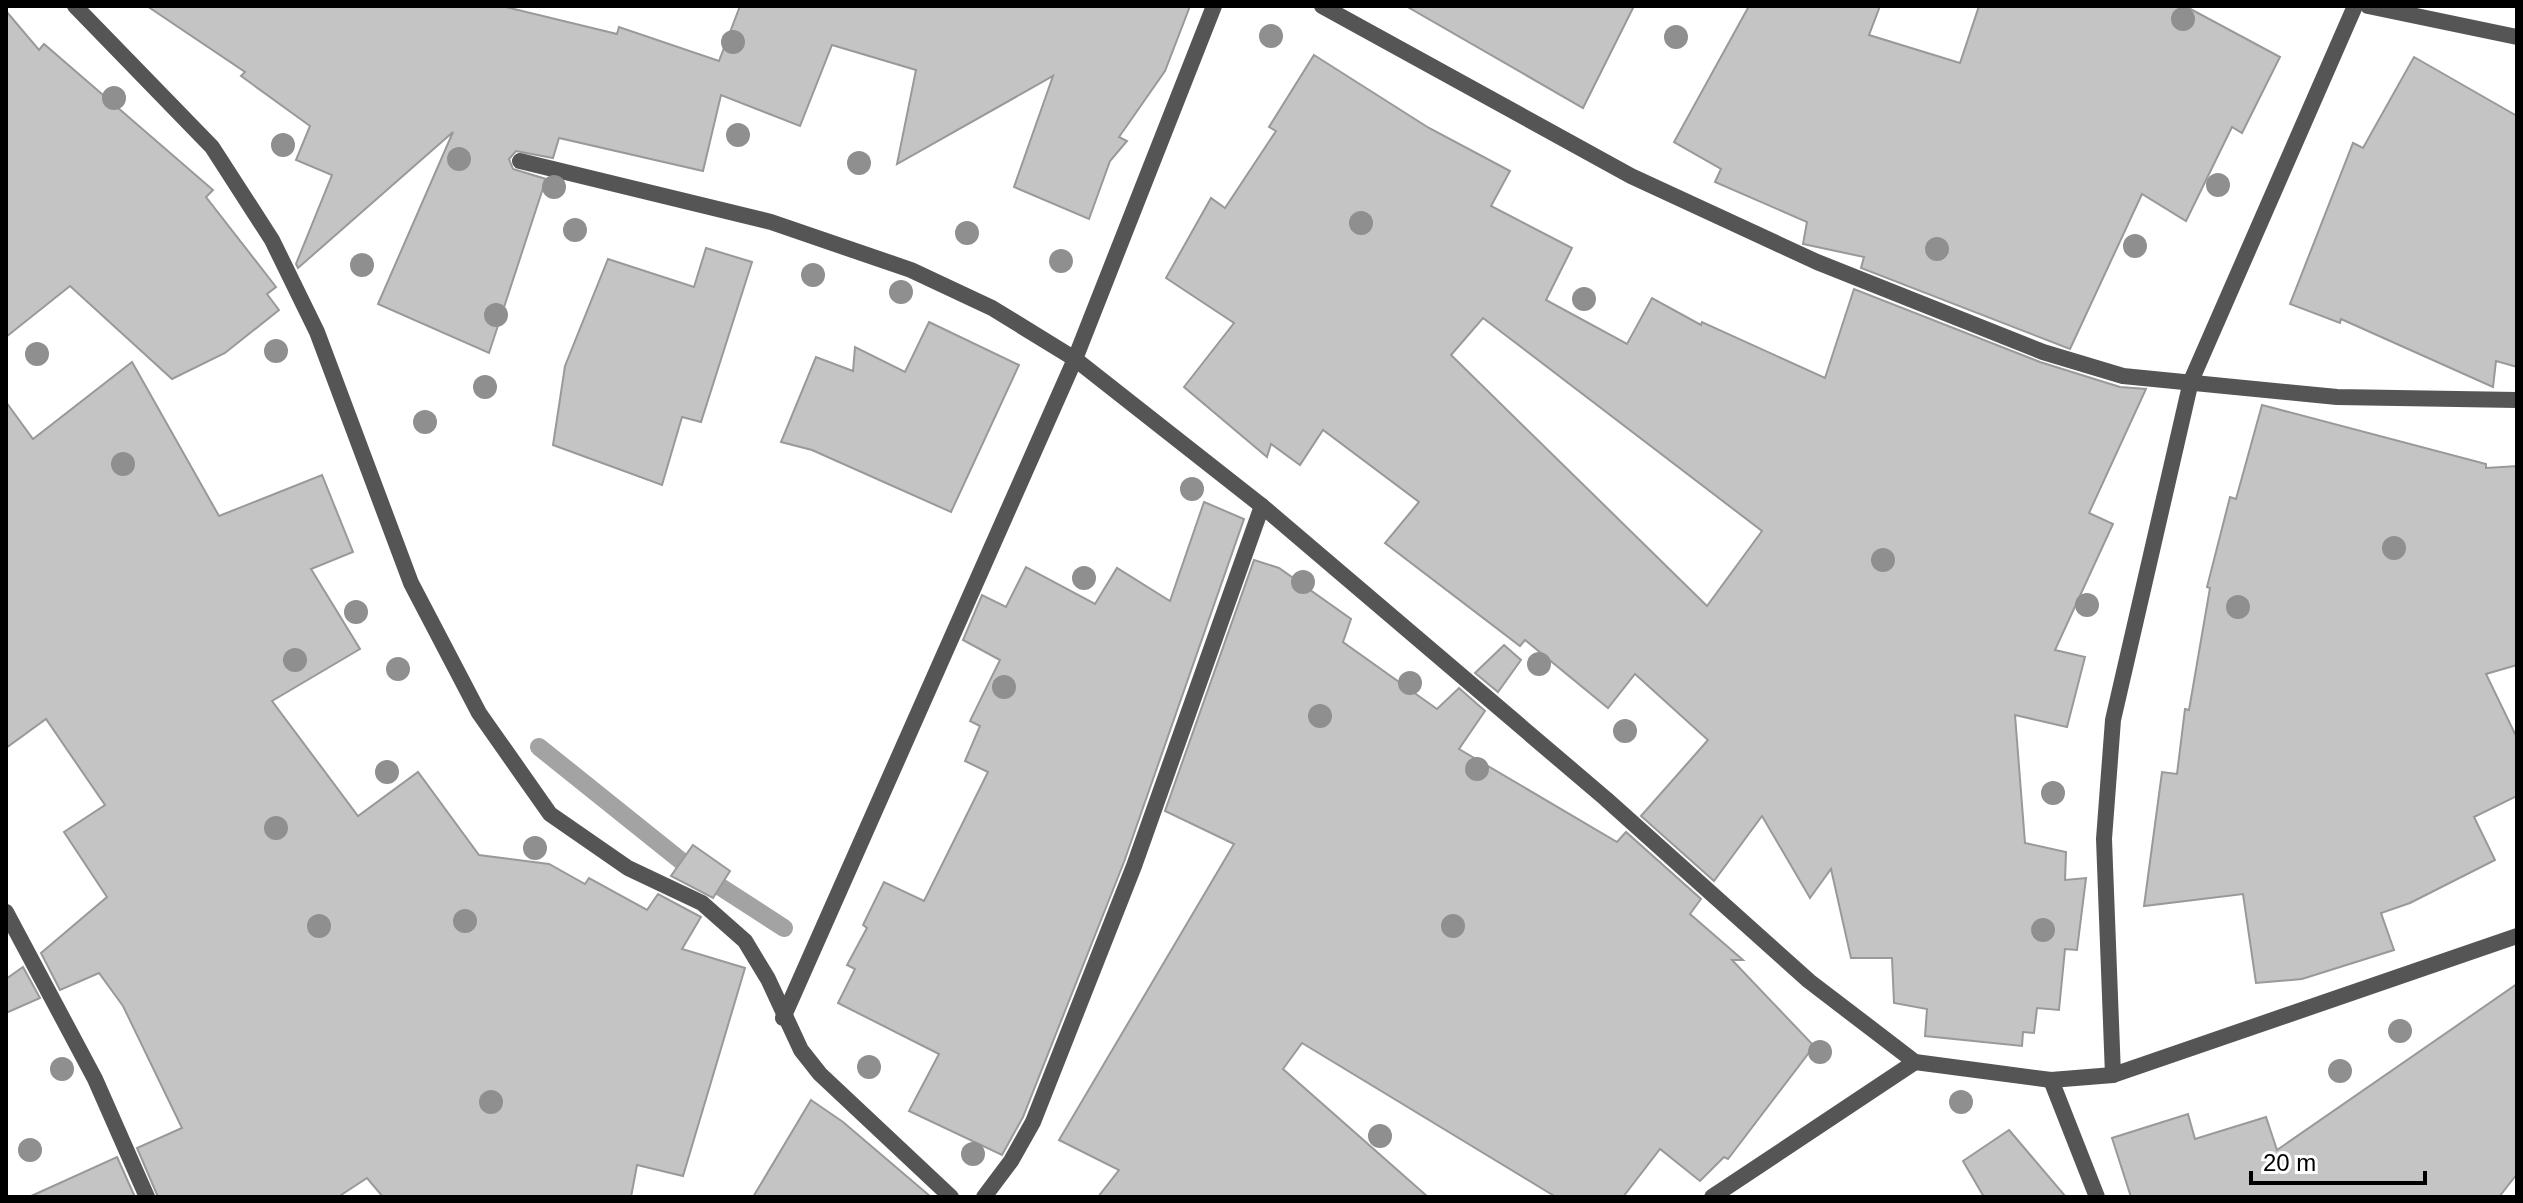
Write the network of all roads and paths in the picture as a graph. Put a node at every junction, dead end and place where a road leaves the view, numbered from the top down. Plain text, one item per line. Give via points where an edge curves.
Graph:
1 (75, 6) edge
2 (1214, 6) edge
3 (1322, 6) edge
4 (2355, 6) edge
5 (2368, 6) edge
6 (2517, 37) edge
7 (520, 161) dead end
8 (1075, 359) junction
9 (2191, 381) junction
10 (2517, 400) edge
11 (1262, 506) junction
12 (6, 912) edge
13 (2517, 936) edge
14 (783, 1018) junction
15 (1915, 1062) junction
16 (2113, 1075) junction
17 (2051, 1080) junction
18 (147, 1197) edge
19 (951, 1197) edge
20 (984, 1197) edge
21 (1712, 1197) edge
22 (2097, 1197) edge

1 - 14 street via 212,147 272,240 317,332 411,583 479,713 550,814 628,868 702,903 745,941
2 - 8 street
3 - 9 street via 1631,176 1817,262 2043,352 2123,376
4 - 9 street
5 - 6 street
7 - 8 street via 771,222 911,270 992,308
8 - 11 street
8 - 14 street
9 - 10 street via 2337,397
9 - 16 street via 2113,720 2104,839
11 - 15 street via 1606,799 1809,981
11 - 20 street via 1134,866 1033,1122
12 - 18 street via 95,1079
13 - 16 street
14 - 19 street via 820,1074
15 - 17 street
15 - 21 street
16 - 17 street
17 - 22 street

